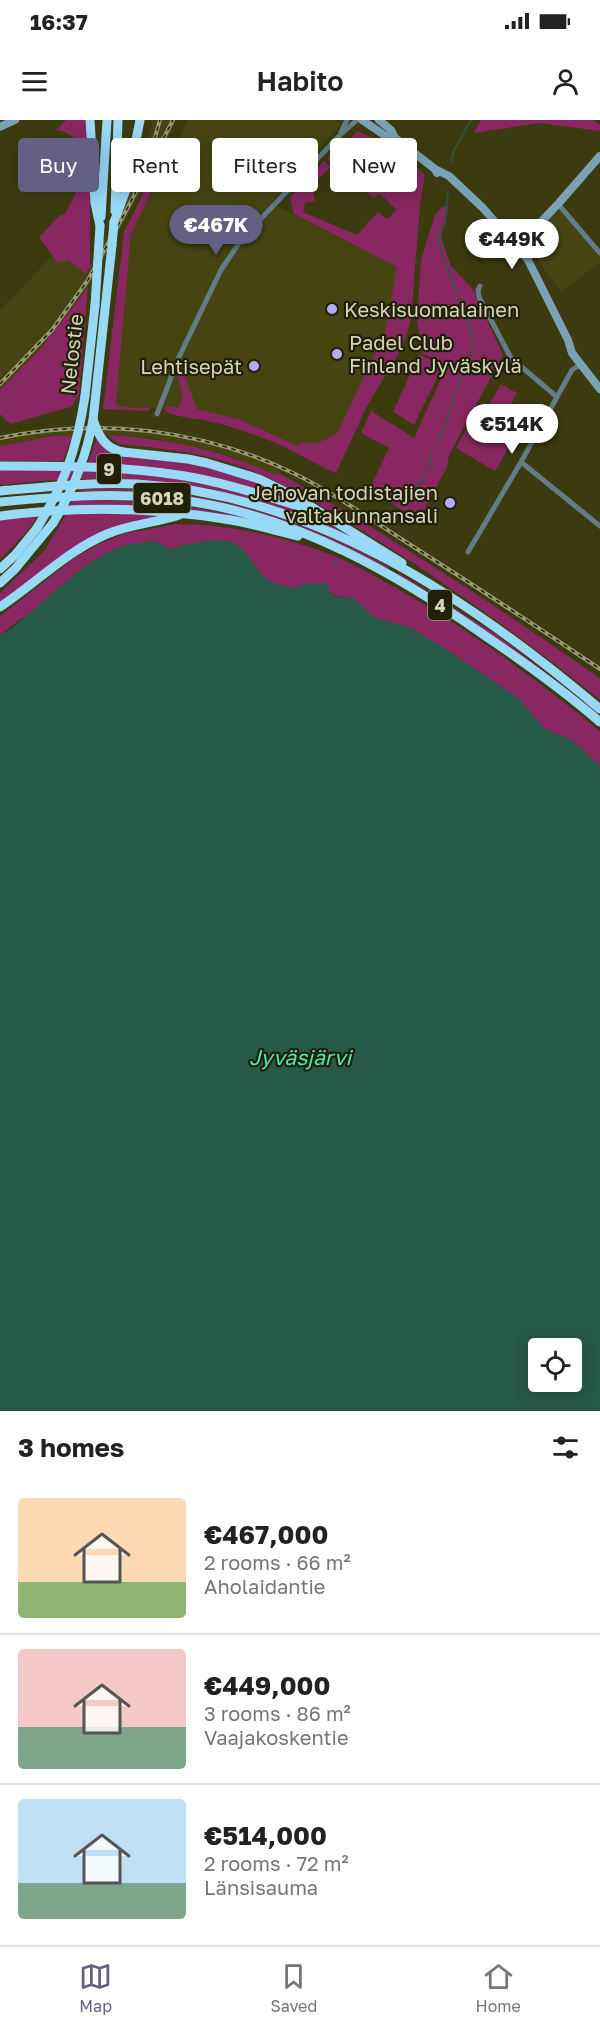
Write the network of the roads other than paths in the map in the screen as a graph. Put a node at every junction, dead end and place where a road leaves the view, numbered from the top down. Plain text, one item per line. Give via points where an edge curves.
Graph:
1 (15, 120) edge
2 (90, 120) edge
3 (107, 120) edge
4 (118, 120) edge
5 (140, 120) edge
6 (347, 120) edge
7 (357, 120) edge
8 (363, 120) edge
9 (379, 120) edge
10 (0, 127) edge
11 (339, 136) junction
12 (395, 138) joint
13 (417, 155) edge
14 (600, 156) edge
15 (558, 204) junction
16 (114, 222) junction
17 (100, 226) junction
18 (517, 247) junction
19 (600, 253) edge
20 (480, 286) dead end
21 (581, 364) junction
22 (600, 389) edge
23 (557, 397) junction
24 (156, 414) dead end
25 (93, 420) junction
26 (521, 462) junction
27 (0, 465) edge
28 (0, 491) edge
29 (0, 502) edge
30 (314, 510) junction
31 (181, 514) junction
32 (0, 516) edge
33 (600, 526) edge
34 (318, 540) junction
35 (468, 552) dead end
36 (0, 569) edge
37 (0, 583) edge
38 (428, 583) junction
39 (0, 607) edge
40 (600, 709) edge
41 (600, 722) edge

1 - 10 main road
2 - 17 highway
3 - 17 highway, Nelostie
4 - 16 highway, Nelostie
5 - 16 highway via 126,190
6 - 11 street
7 - 11 street
8 - 12 main road
9 - 12 main road via 392,130
11 - 24 street via 228,258 179,357
13 - 18 main road via 448,176 483,208
14 - 15 main road
15 - 18 main road
15 - 19 street
16 - 25 highway, Nelostie, bridge
17 - 36 highway, Nelostie, bridge via 85,396 67,471 37,528
18 - 21 main road via 568,340 578,351
20 - 23 street via 479,297 511,358
21 - 22 main road
21 - 23 street via 572,370
23 - 26 street
25 - 30 highway, 4, bridge via 104,443 112,449 188,459 237,471 277,487
25 - 37 highway, Nelostie, bridge via 86,452 65,504 15,570
26 - 33 street
26 - 35 street
27 - 30 highway, 9 via 85,467 184,476
28 - 38 highway, 6018 via 137,484 225,497 278,511 335,533
29 - 34 highway, 6018 via 99,494 170,498 247,513
30 - 38 highway, 4 via 365,538
31 - 32 highway, 4 via 82,510
31 - 34 highway, 4 via 246,523
31 - 39 highway via 123,528 89,543
34 - 41 highway, 4 via 394,578 460,618
38 - 40 highway, 4 via 524,649

